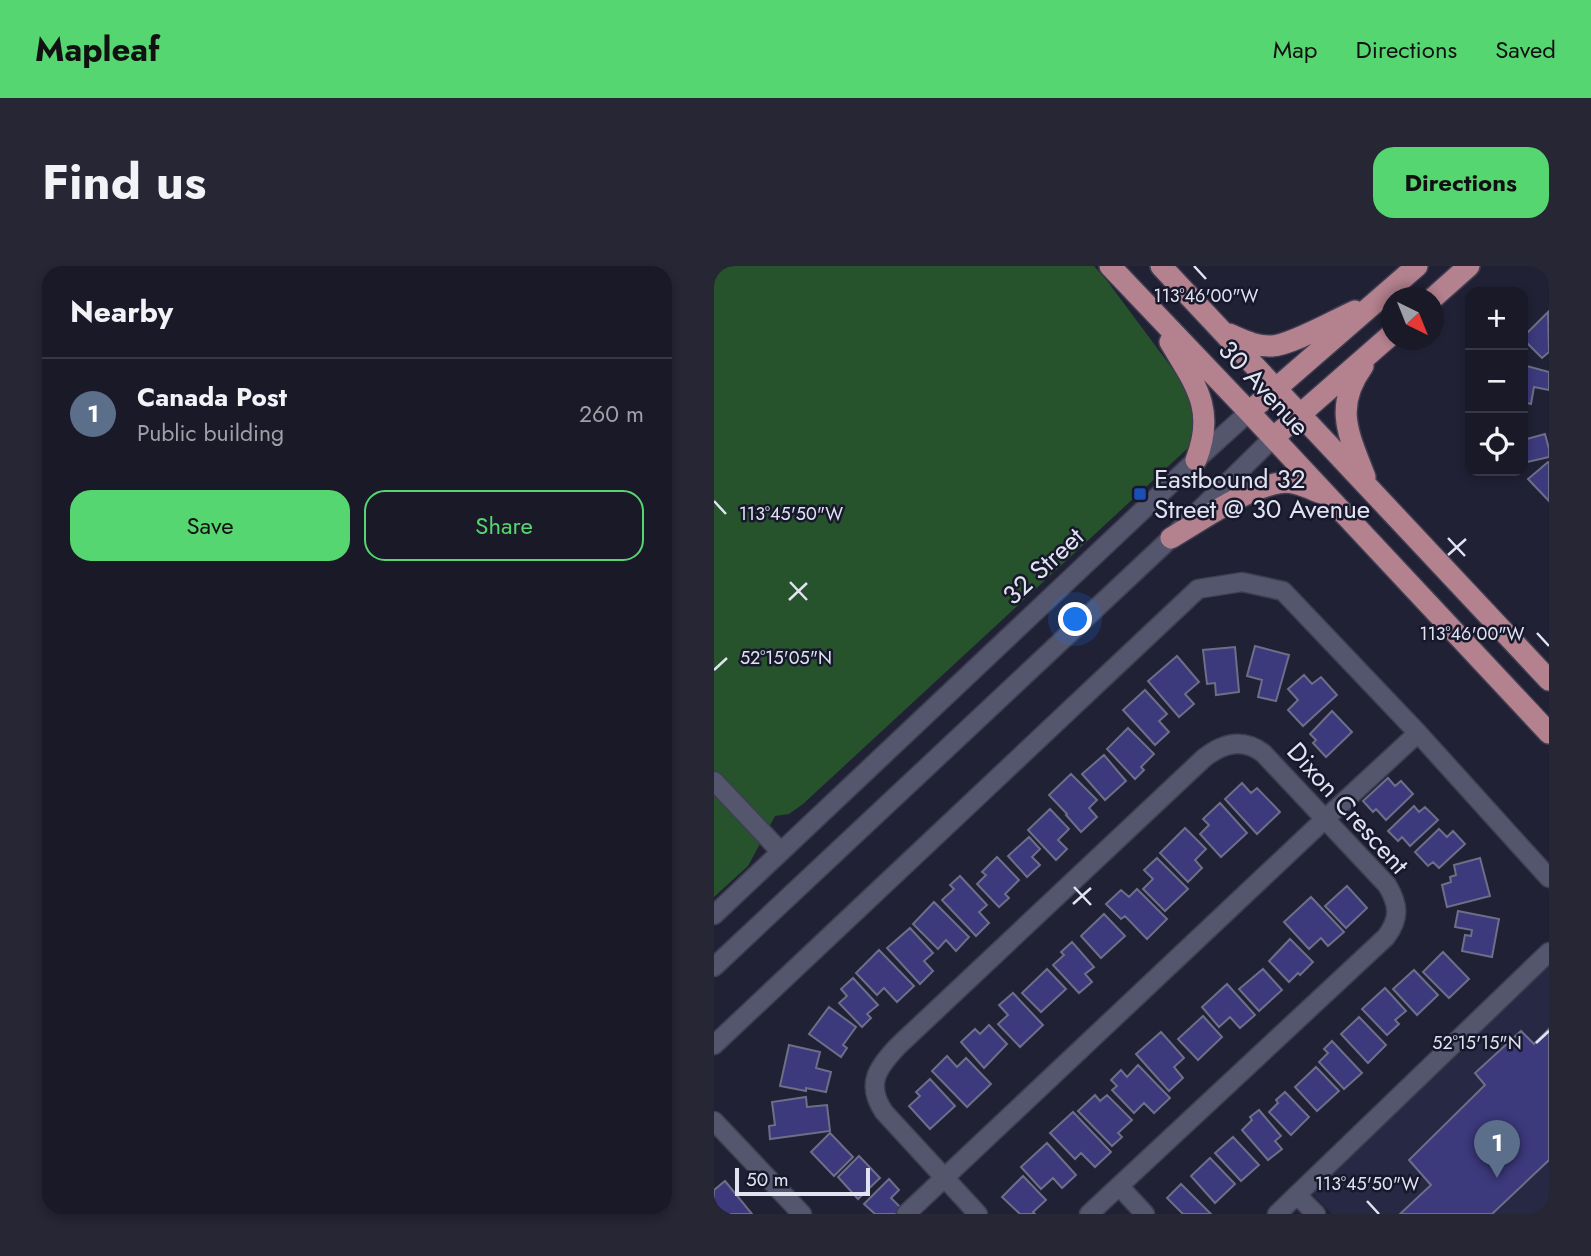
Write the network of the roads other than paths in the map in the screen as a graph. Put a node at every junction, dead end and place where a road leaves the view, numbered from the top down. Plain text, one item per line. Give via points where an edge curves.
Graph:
1 (1110, 266) edge
2 (1161, 266) edge
3 (1417, 266) edge
4 (1469, 266) edge
5 (1444, 288) edge
6 (1379, 300) junction
7 (1151, 310) junction
8 (1221, 330) junction
9 (1381, 344) edge
10 (1381, 345) edge
11 (1277, 388) junction
12 (1249, 412) junction
13 (1300, 414) junction
14 (1273, 438) junction
15 (1196, 460) junction
16 (1369, 489) junction
17 (1326, 495) junction
18 (1171, 538) junction
19 (1549, 680) edge
20 (1418, 733) junction
21 (1549, 733) edge
22 (714, 782) edge
23 (1325, 819) junction
24 (781, 852) junction
25 (1549, 878) edge
26 (714, 915) edge
27 (1549, 952) edge
28 (714, 967) edge
29 (714, 1045) edge
30 (714, 1121) edge
31 (944, 1178) junction
32 (1119, 1186) junction
33 (1297, 1195) junction
34 (802, 1214) edge
35 (906, 1214) edge
36 (978, 1214) edge
37 (1089, 1214) edge
38 (1145, 1214) edge
39 (1277, 1214) edge
40 (1316, 1214) edge

1 - 7 main road, 30 Avenue
2 - 8 main road, 30 Avenue
3 - 6 main road, 32 Street
4 - 5 main road
6 - 8 main road via 1273,346 1251,344
6 - 11 main road, 32 Street
7 - 12 main road, 30 Avenue
7 - 15 main road via 1202,402 1205,432
8 - 11 main road, 30 Avenue
9 - 13 main road
10 - 16 main road via 1354,378 1345,415
11 - 12 main road, 32 Street
11 - 13 main road, 30 Avenue
12 - 14 main road, 30 Avenue
12 - 15 street, 32 Street
13 - 14 main road
13 - 16 main road, 30 Avenue
14 - 17 main road, 30 Avenue
14 - 18 street
15 - 24 street, 32 Street
16 - 19 main road, 30 Avenue
17 - 18 main road via 1280,482 1247,494
17 - 21 main road, 30 Avenue
18 - 28 street
20 - 23 street
20 - 25 street
20 - 29 street via 1283,591 1242,582 1198,589
22 - 24 street
23 - 31 street
23 - 31 street, Dixon Crescent via 1263,753 1249,745 1221,747 909,1036 877,1072 875,1094 884,1112
23 - 32 street, Dixon Crescent via 1387,885 1396,906 1393,927
24 - 26 street, 32 Street
27 - 33 street
30 - 34 street
31 - 35 street
31 - 36 street, Dixon Crescent
32 - 37 street, Dixon Crescent
32 - 38 street
33 - 39 street
33 - 40 street

